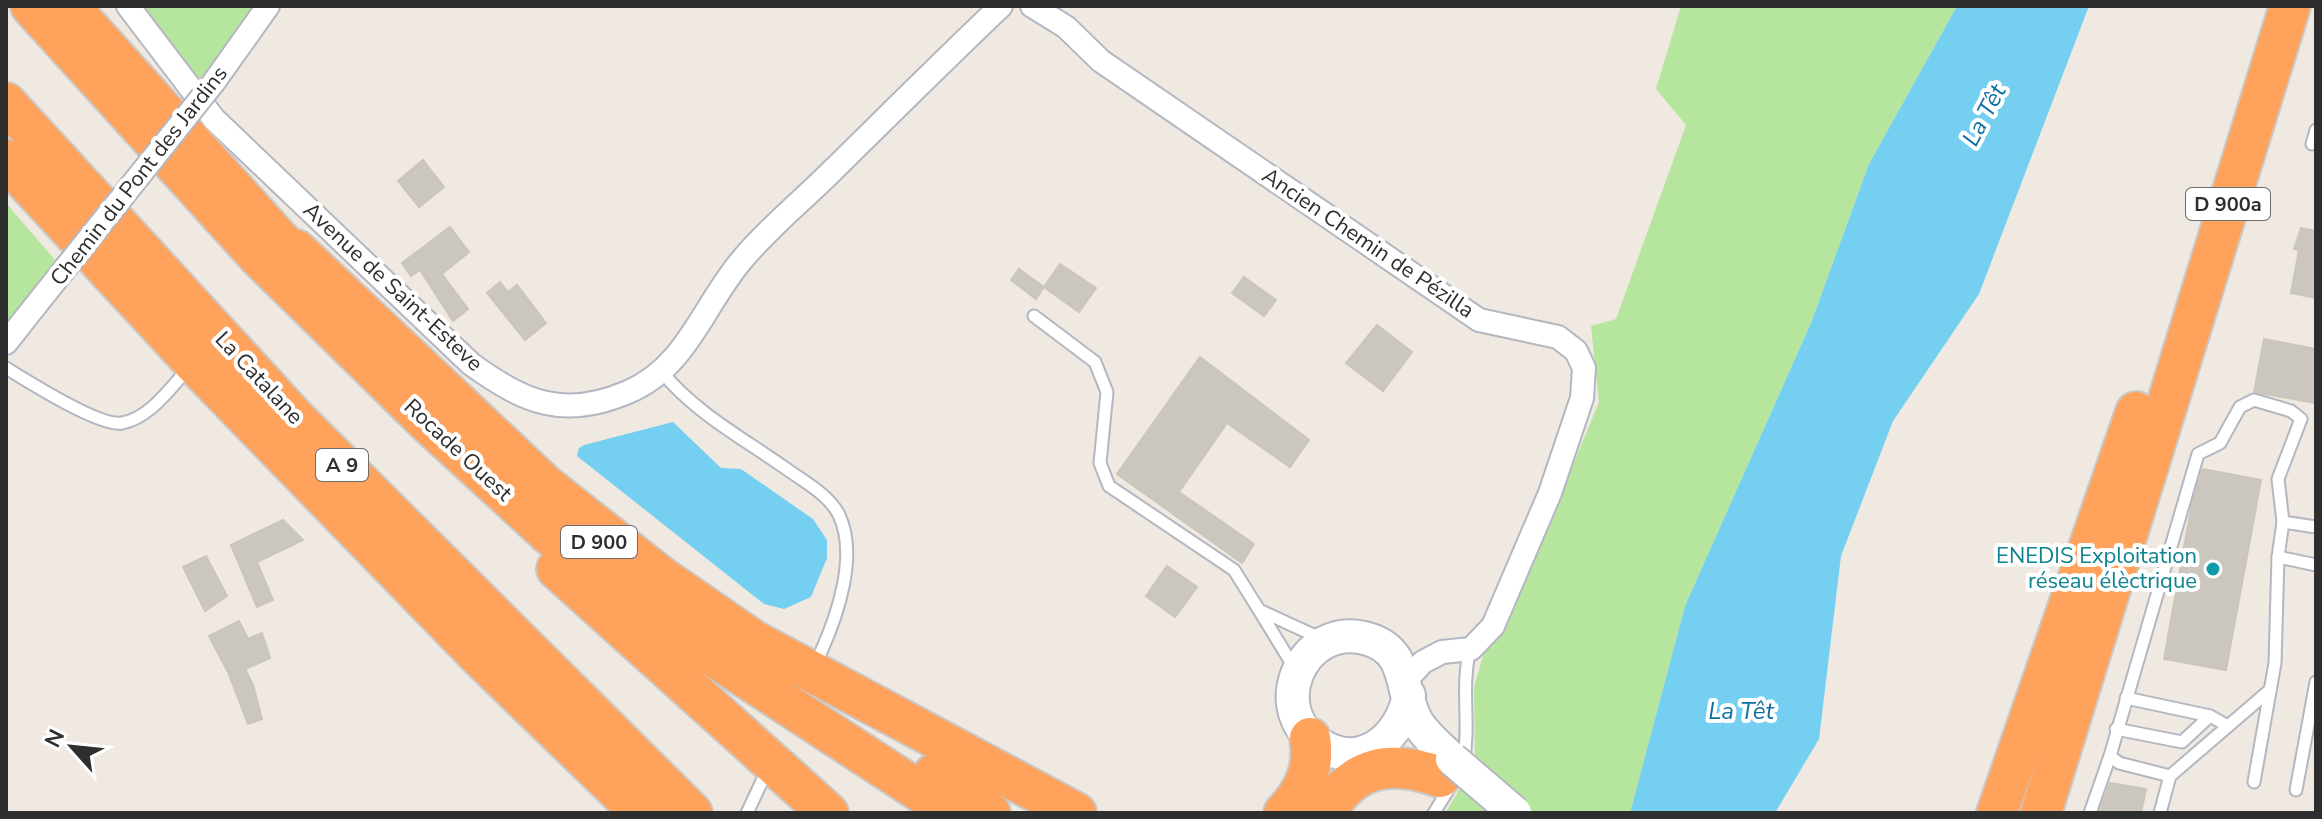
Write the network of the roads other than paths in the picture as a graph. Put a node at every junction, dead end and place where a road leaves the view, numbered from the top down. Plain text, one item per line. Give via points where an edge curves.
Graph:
1 (31, 6) edge
2 (69, 6) edge
3 (128, 6) edge
4 (268, 6) edge
5 (1001, 6) edge
6 (1032, 6) edge
7 (1055, 6) edge
8 (2264, 6) edge
9 (2290, 6) edge
10 (1066, 27) junction
11 (6, 103) edge
12 (2316, 130) edge
13 (2312, 144) dead end
14 (6, 160) edge
15 (258, 212) junction
16 (259, 257) junction
17 (1034, 316) dead end
18 (6, 343) edge
19 (194, 363) junction
20 (6, 368) edge
21 (662, 372) junction
22 (2155, 398) junction
23 (2283, 522) junction
24 (2316, 527) edge
25 (2278, 557) junction
26 (2316, 565) edge
27 (1259, 610) junction
28 (1326, 641) junction
29 (1471, 649) junction
30 (821, 652) dead end
31 (1296, 671) junction
32 (2316, 682) edge
33 (1408, 687) junction
34 (2270, 690) junction
35 (2126, 698) junction
36 (2210, 716) junction
37 (2228, 726) junction
38 (2116, 729) junction
39 (1310, 738) junction
40 (1355, 753) junction
41 (2110, 756) junction
42 (2170, 776) junction
43 (763, 779) dead end
44 (2254, 782) dead end
45 (1442, 783) edge
46 (2296, 790) dead end
47 (641, 813) edge
48 (692, 813) edge
49 (747, 813) edge
50 (828, 813) edge
51 (953, 813) edge
52 (990, 813) edge
53 (1076, 813) edge
54 (1284, 813) edge
55 (1312, 813) edge
56 (1325, 813) edge
57 (1491, 813) edge
58 (1515, 813) edge
59 (1997, 813) edge
60 (2022, 813) edge
61 (2041, 813) edge
62 (2059, 813) edge
63 (2090, 813) edge
64 (2160, 813) edge

1 - 16 highway, Rocade Ouest / D 900
2 - 15 highway, Rocade Ouest / D 900
3 - 21 street, Avenue de Saint-Esteve via 214,119 471,364 503,386 540,404 581,405 628,392
4 - 18 street, Chemin du Pont des Jardins, bridge via 214,82
5 - 21 street, Avenue de Saint-Esteve via 741,261
6 - 10 street, Ancien Chemin de Pézilla
7 - 10 street, Ancien Chemin de Pézilla
8 - 22 highway, D 900a
9 - 22 highway, D 900a
10 - 29 street, Ancien Chemin de Pézilla via 1101,61 1479,320 1538,330 1576,351 1584,368 1582,398 1550,493 1506,602
11 - 48 highway, La Catalane / A 9 via 294,417
12 - 13 lane
14 - 19 highway, La Catalane / A 9
15 - 52 highway, Rocade Ouest / D 900 via 320,286 413,380 579,525 698,618
15 - 53 highway via 545,485 660,576 754,641
16 - 50 highway via 491,507
16 - 51 highway, Rocade Ouest / D 900 via 550,535 688,639
17 - 27 lane via 1095,362 1107,392 1100,463 1109,486 1234,570
19 - 20 lane via 149,410 121,423 50,395
19 - 47 highway, La Catalane / A 9 via 477,654
21 - 30 lane via 680,394 816,490 838,512 847,551 835,620
22 - 59 highway, D 900a
22 - 60 highway, D 900a
22 - 61 highway, D 900a
22 - 62 highway, D 900a
23 - 24 lane
23 - 25 lane
23 - 35 lane via 2278,479 2301,419 2254,400 2240,407 2220,443 2198,454
25 - 26 lane
25 - 34 lane
27 - 28 lane
27 - 31 lane
28 - 31 main road via 1308,653
28 - 33 main road via 1348,636 1370,640 1390,652
29 - 33 street via 1442,652 1423,662
29 - 45 lane via 1463,676 1464,762
31 - 39 main road via 1291,700
32 - 46 lane
33 - 40 main road via 1405,715 1396,732 1381,745
33 - 45 main road via 1415,719
34 - 37 lane
34 - 44 lane
35 - 36 lane
35 - 38 lane
36 - 37 lane
36 - 38 lane via 2182,742
37 - 42 lane
38 - 41 lane
39 - 40 main road via 1328,749
39 - 54 highway via 1313,758 1307,781
40 - 45 main road via 1399,751
40 - 55 highway
41 - 42 lane
41 - 63 lane
42 - 64 lane
43 - 49 lane
45 - 56 highway via 1414,768 1387,765 1361,775 1337,794
45 - 57 main road
45 - 58 main road, bridge

